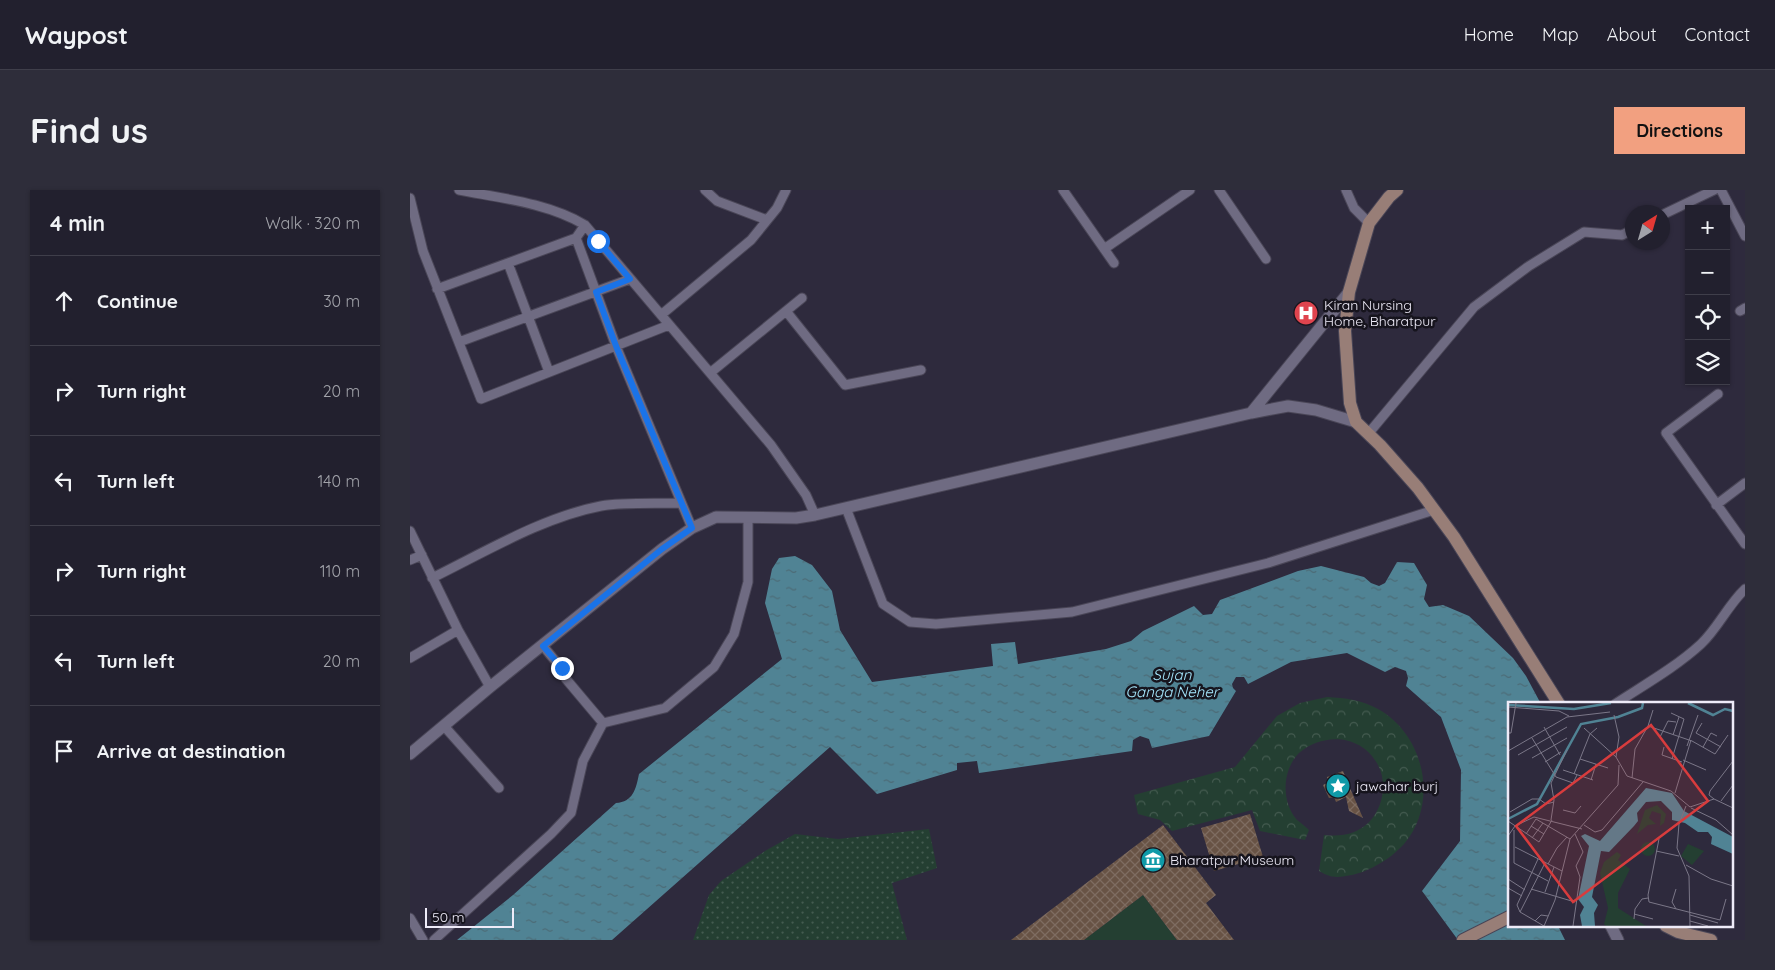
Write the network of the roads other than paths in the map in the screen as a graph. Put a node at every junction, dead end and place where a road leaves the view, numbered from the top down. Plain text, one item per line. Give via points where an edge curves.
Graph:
1 (459, 190) edge
2 (706, 190) edge
3 (786, 190) edge
4 (1063, 190) edge
5 (1190, 190) edge
6 (1219, 190) edge
7 (1346, 190) edge
8 (1397, 190) edge
9 (1714, 190) edge
10 (1721, 190) edge
11 (410, 198) edge
12 (1670, 211) edge
13 (767, 220) junction
14 (1370, 223) junction
15 (585, 225) junction
16 (1625, 234) edge
17 (1745, 236) edge
18 (576, 238) junction
19 (1104, 249) junction
20 (1266, 259) dead end
21 (508, 263) junction
22 (1114, 263) dead end
23 (630, 279) junction
24 (438, 289) junction
25 (596, 292) junction
26 (1349, 292) junction
27 (802, 298) dead end
28 (786, 311) junction
29 (660, 315) junction
30 (528, 316) junction
31 (669, 325) junction
32 (458, 342) junction
33 (616, 346) junction
34 (921, 370) dead end
35 (549, 372) junction
36 (710, 373) junction
37 (1718, 394) dead end
38 (1251, 413) junction
39 (1356, 422) junction
40 (1368, 434) junction
41 (1745, 483) edge
42 (681, 502) junction
43 (1716, 504) junction
44 (846, 508) junction
45 (1434, 510) junction
46 (815, 515) junction
47 (748, 517) junction
48 (692, 528) junction
49 (410, 531) edge
50 (1745, 544) edge
51 (422, 555) junction
52 (410, 560) edge
53 (432, 578) junction
54 (1745, 589) edge
55 (458, 630) junction
56 (543, 646) junction
57 (410, 658) edge
58 (490, 687) junction
59 (1558, 702) edge
60 (1618, 702) edge
61 (602, 723) junction
62 (444, 726) junction
63 (410, 754) edge
64 (499, 788) dead end
65 (410, 918) edge
66 (1508, 918) edge
67 (1611, 928) edge
68 (1670, 928) edge
69 (423, 940) edge
70 (434, 940) edge
71 (1463, 940) edge
72 (1618, 940) edge
73 (1711, 940) edge

1 - 15 street via 521,202 571,217
2 - 13 street via 717,201
3 - 13 street
4 - 19 street
5 - 19 street
6 - 20 street
7 - 14 street via 1354,208
8 - 14 main road
9 - 12 street
10 - 17 street
11 - 24 street via 423,251
13 - 29 street via 751,240
14 - 26 main road
15 - 18 street
15 - 23 street
16 - 40 street via 1584,232 1529,266 1474,307
18 - 21 street
18 - 25 street
19 - 22 street
21 - 24 street
21 - 30 street
23 - 25 street
23 - 29 street
24 - 32 street
25 - 30 street
25 - 33 street
26 - 38 street
26 - 39 main road via 1345,330 1350,403
27 - 28 street
28 - 34 street via 845,385
28 - 36 street
29 - 31 street
30 - 32 street
30 - 35 street
31 - 33 street
31 - 36 street
32 - 35 street via 481,399
33 - 35 street
33 - 42 street
36 - 46 street via 771,445 806,495
37 - 43 street via 1666,433
38 - 39 street via 1288,406 1316,410
38 - 44 street
39 - 40 main road
40 - 45 main road
41 - 43 street
42 - 48 street
42 - 53 street via 601,506 565,516
43 - 50 street
44 - 45 street via 883,604 910,622 936,624 1072,612 1268,563
44 - 46 street
45 - 59 main road
46 - 47 street
47 - 48 street via 716,517
47 - 61 street via 748,582 734,634 714,667 665,708
48 - 56 street
49 - 51 street
51 - 52 street
51 - 53 street
53 - 55 street
54 - 60 street via 1702,643
55 - 57 street
55 - 58 street
56 - 58 street
56 - 61 street
58 - 62 street
61 - 70 street via 583,761 570,813
62 - 63 street
62 - 64 street
65 - 69 street
66 - 71 main road
67 - 72 street
68 - 73 main road

